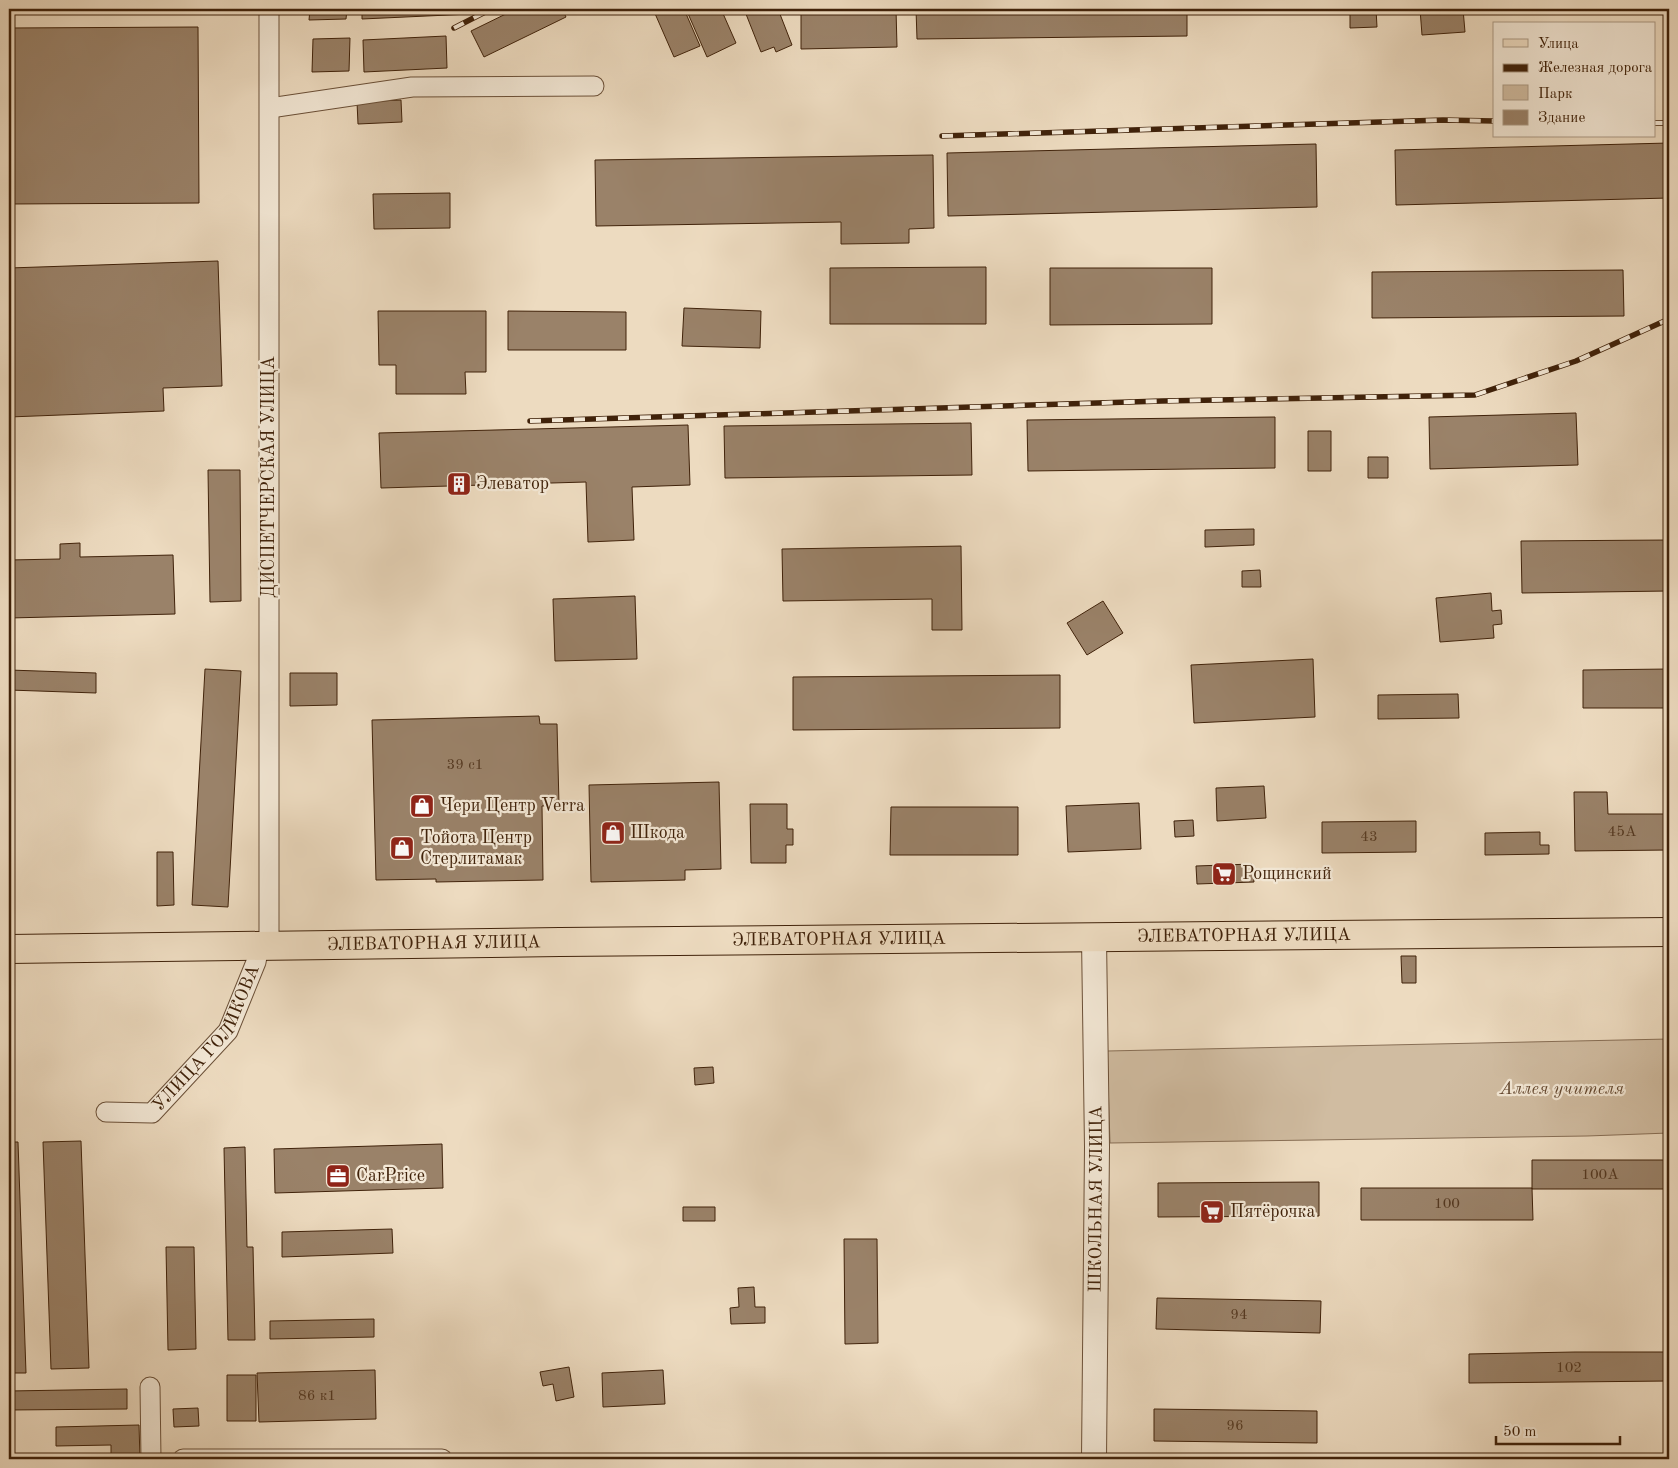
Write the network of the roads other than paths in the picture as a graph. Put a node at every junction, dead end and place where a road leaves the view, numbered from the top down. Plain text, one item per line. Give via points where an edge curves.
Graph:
1 (269, 9) edge
2 (594, 86) dead end
3 (270, 108) junction
4 (1669, 932) edge
5 (1094, 938) junction
6 (264, 945) junction
7 (9, 949) edge
8 (106, 1112) dead end
9 (150, 1387) dead end
10 (151, 1459) edge
11 (183, 1459) edge
12 (442, 1459) edge
13 (1094, 1459) edge

1 - 3 street, ДИСПЕТЧЕРСКАЯ УЛИЦА
2 - 3 street via 412,87
3 - 6 street, ДИСПЕТЧЕРСКАЯ УЛИЦА
4 - 5 main road, ЭЛЕВАТОРНАЯ УЛИЦА
5 - 6 main road, ЭЛЕВАТОРНАЯ УЛИЦА
5 - 13 street, ШКОЛЬНАЯ УЛИЦА via 1097,1147
6 - 7 main road, ЭЛЕВАТОРНАЯ УЛИЦА
6 - 8 street, УЛИЦА ГОЛИКОВА via 228,1031 152,1113
9 - 10 street
11 - 12 street

